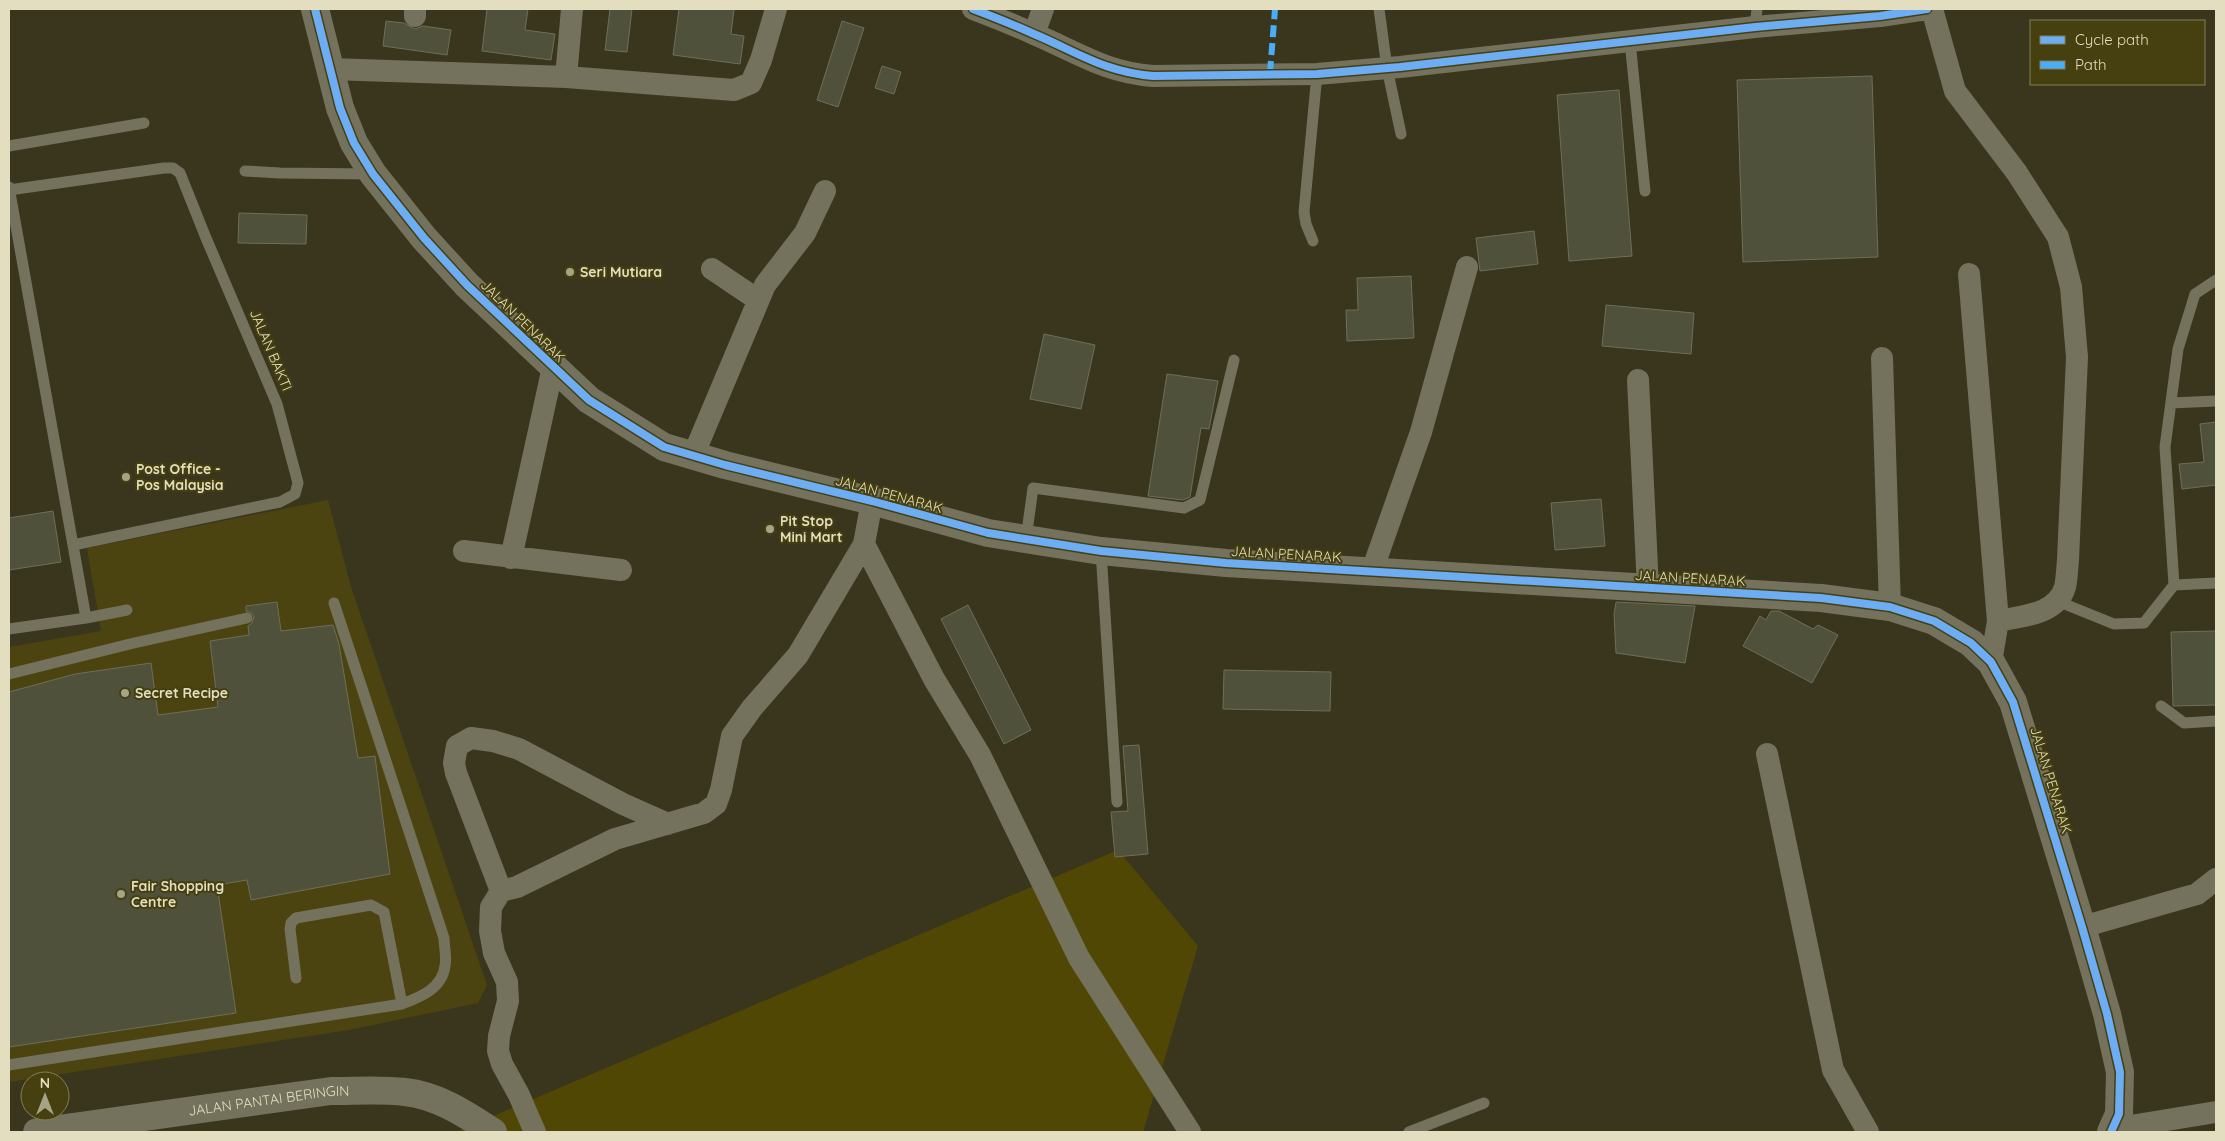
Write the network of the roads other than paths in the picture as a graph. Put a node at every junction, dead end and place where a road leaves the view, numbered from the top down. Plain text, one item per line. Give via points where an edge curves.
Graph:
1 (315, 9) edge
2 (572, 9) edge
3 (776, 9) edge
4 (974, 9) edge
5 (1043, 9) edge
6 (1380, 9) edge
7 (1927, 9) edge
8 (1932, 9) edge
9 (1756, 18) edge
10 (1034, 34) junction
11 (1630, 41) junction
12 (1387, 68) junction
13 (330, 69) junction
14 (1317, 74) junction
15 (566, 77) junction
16 (144, 123) dead end
17 (1401, 134) dead end
18 (9, 146) edge
19 (245, 170) dead end
20 (373, 174) junction
21 (9, 189) edge
22 (826, 191) dead end
23 (1645, 192) dead end
24 (1313, 241) dead end
25 (1467, 267) dead end
26 (712, 269) dead end
27 (1969, 274) dead end
28 (2216, 280) edge
29 (758, 300) junction
30 (1882, 358) dead end
31 (1234, 360) dead end
32 (553, 367) junction
33 (1638, 380) dead end
34 (2216, 401) edge
35 (2171, 403) junction
36 (693, 456) junction
37 (872, 501) junction
38 (1026, 539) junction
39 (864, 544) junction
40 (73, 545) junction
41 (464, 551) dead end
42 (1101, 551) junction
43 (511, 558) junction
44 (621, 570) dead end
45 (1372, 571) junction
46 (2216, 583) edge
47 (2174, 585) junction
48 (1648, 588) junction
49 (2057, 601) junction
50 (334, 603) dead end
51 (1890, 607) junction
52 (127, 610) dead end
53 (86, 618) junction
54 (247, 618) dead end
55 (1998, 622) junction
56 (9, 629) edge
57 (1991, 662) junction
58 (9, 674) edge
59 (2161, 706) dead end
60 (2216, 722) edge
61 (1767, 754) dead end
62 (1117, 802) dead end
63 (668, 824) junction
64 (2216, 879) edge
65 (501, 891) junction
66 (2207, 900) edge
67 (2082, 927) junction
68 (296, 978) dead end
69 (402, 1004) junction
70 (9, 1065) edge
71 (1484, 1103) dead end
72 (2216, 1112) edge
73 (2112, 1131) edge
74 (37, 1132) edge
75 (493, 1132) edge
76 (535, 1132) edge
77 (1190, 1132) edge
78 (1409, 1132) edge
79 (1868, 1132) edge

1 - 13 street, JALAN PENARAK
2 - 15 street
3 - 15 street via 761,60 751,83 744,88 734,90
4 - 10 street
5 - 10 street
6 - 12 lane
7 - 9 street via 1880,16
8 - 49 street via 1955,91 2017,173 2058,236 2071,287 2077,357 2072,476 2068,560 2064,588
9 - 11 street
10 - 14 street via 1103,66 1130,74
11 - 12 street
11 - 23 lane
12 - 14 street
12 - 17 lane
13 - 15 street
13 - 20 street, JALAN PENARAK via 343,117
14 - 24 lane via 1304,212
16 - 18 lane
19 - 20 lane
20 - 32 street, JALAN PENARAK via 467,285
21 - 40 lane
21 - 40 lane, JALAN BAKTI via 164,168 173,168 180,173 278,404 298,483 295,494 280,502
22 - 29 street via 805,233 765,285
25 - 45 street via 1422,432
26 - 29 street
27 - 55 street
28 - 35 lane via 2195,294 2178,349
29 - 36 street
30 - 51 street
31 - 38 lane via 1200,500 1184,508 1033,488
32 - 36 street, JALAN PENARAK via 589,400 634,430 664,447
32 - 43 street
33 - 48 street
34 - 35 lane
35 - 47 lane via 2165,447
36 - 37 street, JALAN PENARAK
37 - 38 street, JALAN PENARAK via 988,533
37 - 39 street
38 - 42 street, JALAN PENARAK
39 - 63 street via 798,655 732,736 716,804 704,813
39 - 77 street via 934,679 980,755 1079,958
40 - 53 lane
41 - 43 street
42 - 45 street, JALAN PENARAK via 1226,563
42 - 62 lane
43 - 44 street
45 - 48 street, JALAN PENARAK
46 - 47 lane
47 - 49 lane via 2144,623 2114,624
48 - 51 street, JALAN PENARAK via 1822,598
49 - 55 street via 2043,611
50 - 69 lane via 444,938 446,966 438,983 426,995
51 - 57 street, JALAN PENARAK via 1934,621 1971,643
52 - 53 lane
53 - 56 lane
54 - 58 lane
55 - 57 street
57 - 67 street, JALAN PENARAK via 2013,702
59 - 60 lane via 2184,723
61 - 79 street via 1833,1070
63 - 65 street via 615,839 517,887
63 - 65 street via 519,749 471,738 457,746 456,774
64 - 66 street
65 - 76 street via 490,907 494,953 507,982 508,1001 498,1052
66 - 67 street
67 - 73 street, JALAN PENARAK via 2120,1072 2119,1114
68 - 69 lane via 290,929 296,918 371,906 384,912
69 - 70 lane
71 - 78 lane
72 - 73 street
74 - 75 street, JALAN PANTAI BERINGIN via 331,1091 373,1090 407,1092 437,1100

